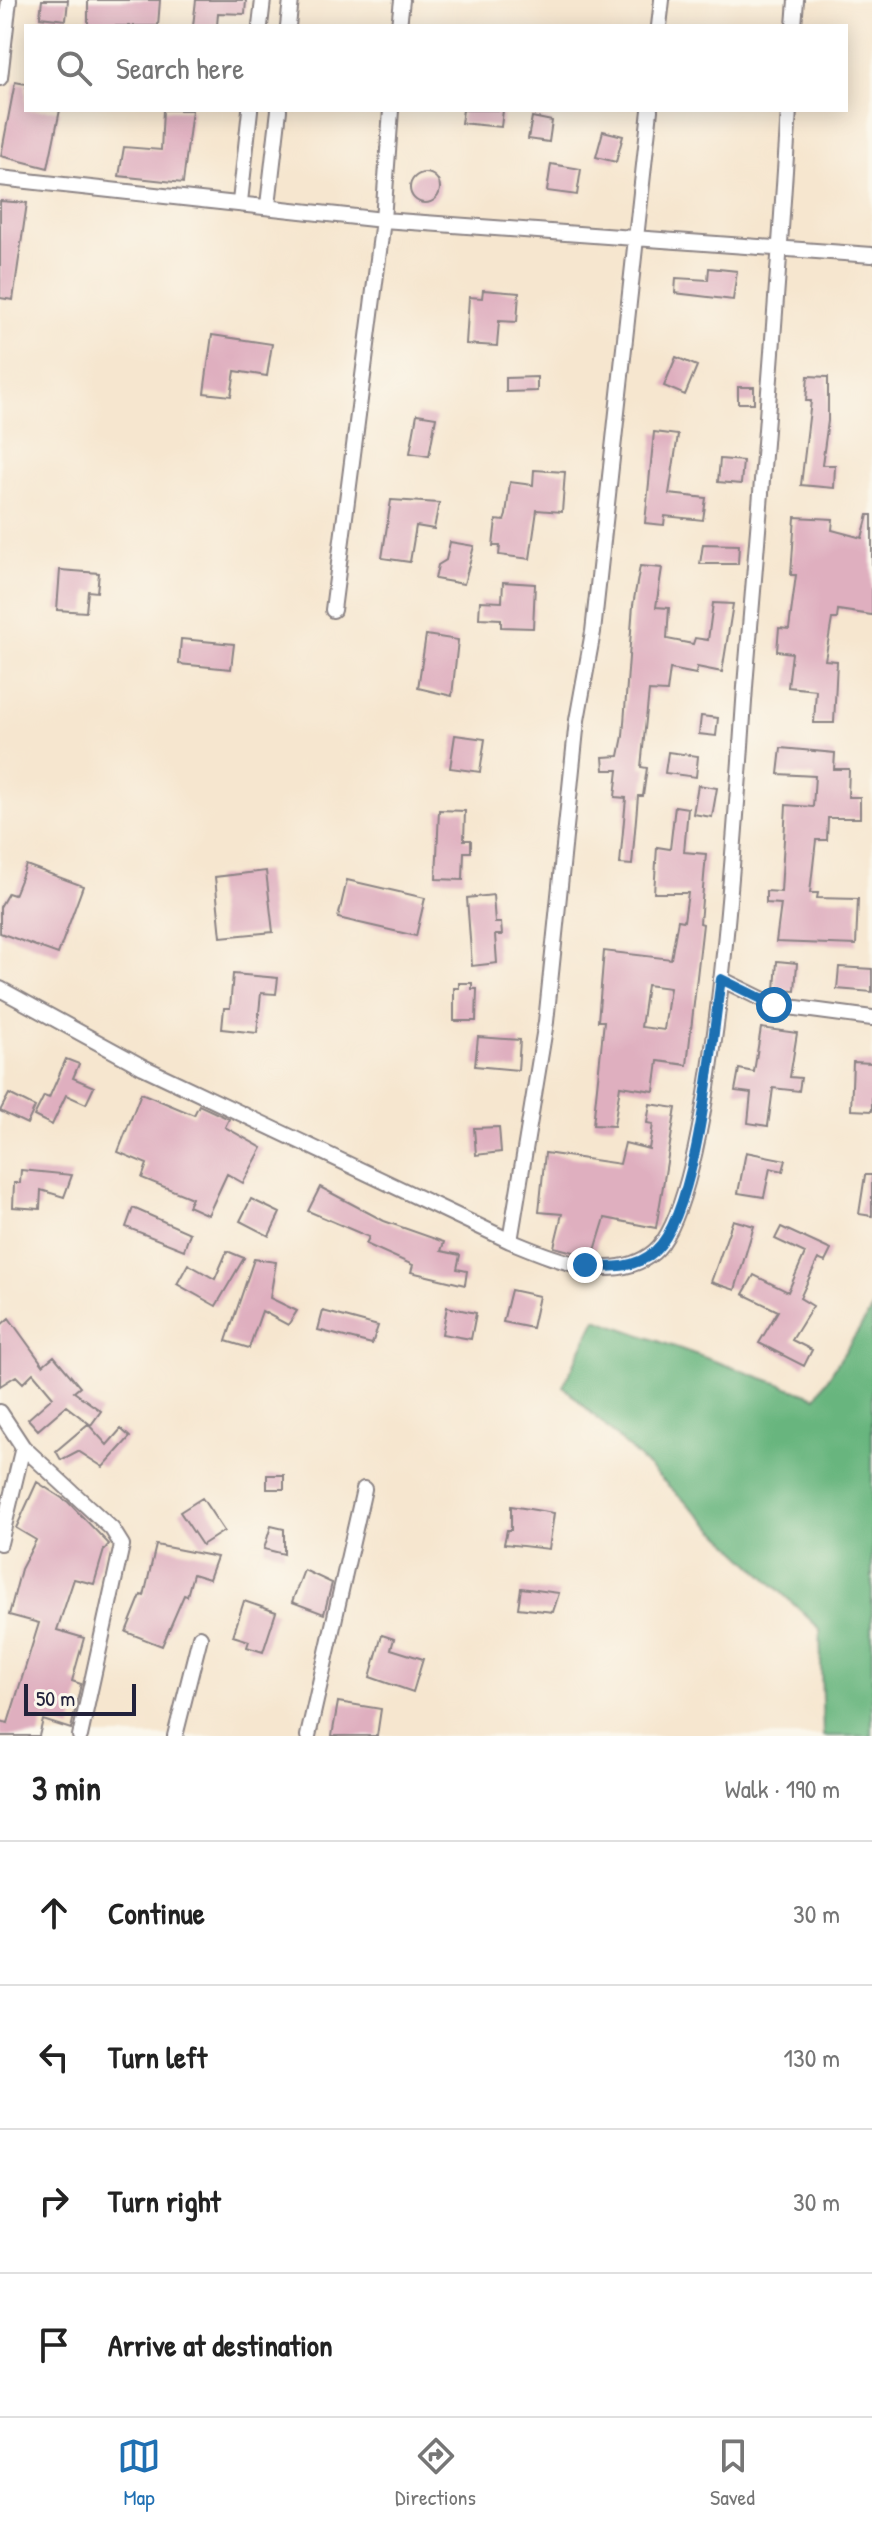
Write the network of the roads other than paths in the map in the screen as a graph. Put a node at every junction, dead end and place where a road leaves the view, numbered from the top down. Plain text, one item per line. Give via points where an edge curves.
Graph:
1 (9, 0) edge
2 (263, 0) edge
3 (291, 0) edge
4 (402, 0) edge
5 (662, 0) edge
6 (796, 0) edge
7 (260, 24) edge
8 (288, 24) edge
9 (399, 24) edge
10 (659, 24) edge
11 (794, 24) edge
12 (0, 78) edge
13 (250, 112) edge
14 (279, 112) edge
15 (391, 112) edge
16 (650, 112) edge
17 (789, 112) edge
18 (0, 178) edge
19 (240, 202) junction
20 (268, 205) junction
21 (383, 220) junction
22 (636, 237) junction
23 (780, 247) junction
24 (872, 255) edge
25 (333, 610) dead end
26 (721, 979) junction
27 (0, 989) edge
28 (872, 1018) edge
29 (510, 1241) junction
30 (0, 1412) edge
31 (23, 1447) junction
32 (364, 1489) dead end
33 (0, 1543) edge
34 (200, 1637) dead end
35 (80, 1736) edge
36 (175, 1736) edge
37 (308, 1736) edge

1 - 12 street
2 - 7 street
3 - 8 street
4 - 9 street
5 - 10 street
6 - 11 street
13 - 19 street
14 - 20 street
15 - 21 street
16 - 22 street
17 - 23 street
18 - 19 street
19 - 20 street
20 - 21 street
21 - 22 street
21 - 25 street
22 - 23 street
22 - 29 street via 546,1022
23 - 24 street
23 - 26 street via 735,857
26 - 28 street via 774,1005
26 - 29 street via 684,1194 666,1238 642,1260 609,1268 561,1261
27 - 29 street via 143,1067
30 - 31 street
31 - 33 street
31 - 35 street via 112,1529 123,1549
32 - 37 street
34 - 36 street

